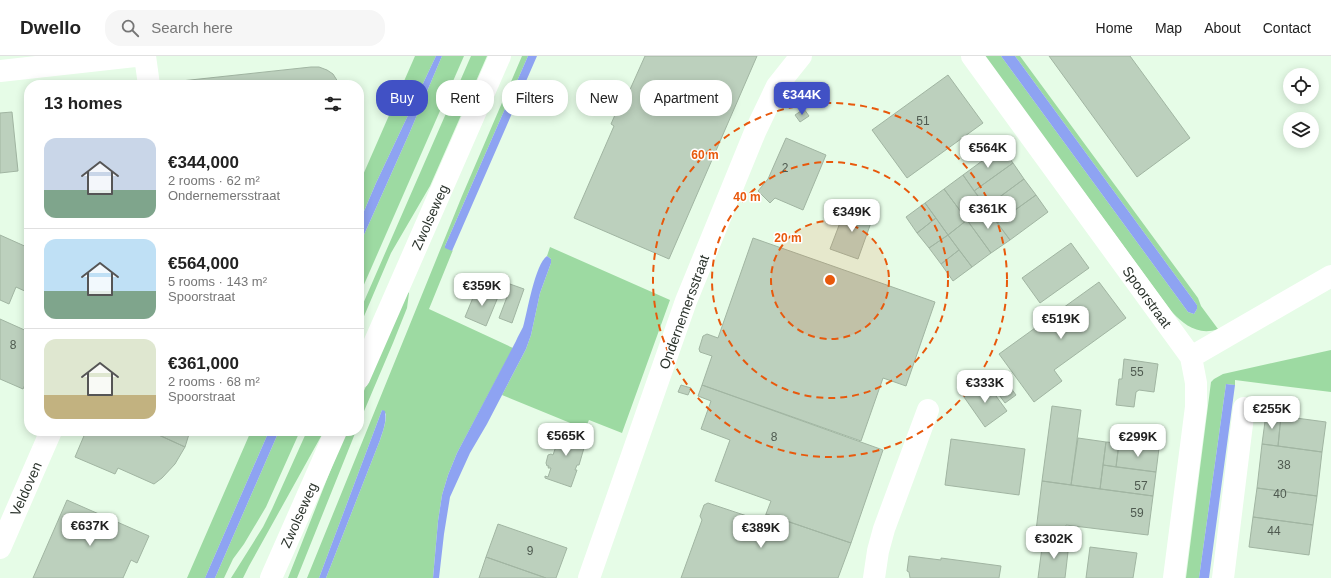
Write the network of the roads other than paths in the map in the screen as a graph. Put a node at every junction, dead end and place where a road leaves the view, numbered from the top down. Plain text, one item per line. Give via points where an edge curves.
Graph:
1 (135, 56) edge
2 (145, 56) edge
3 (500, 56) edge
4 (801, 56) edge
5 (972, 56) edge
6 (0, 71) edge
7 (148, 80) edge
8 (1331, 276) edge
9 (1192, 357) junction
10 (364, 367) edge
11 (1244, 408) dead end
12 (928, 410) dead end
13 (49, 436) edge
14 (334, 436) edge
15 (0, 548) edge
16 (272, 578) edge
17 (589, 578) edge
18 (874, 578) edge
19 (1174, 578) edge
20 (1223, 578) edge

1 - 6 street
2 - 7 street
3 - 10 street, Zwolseweg
4 - 17 street, Ondernemersstraat via 777,86 755,132 686,301
5 - 9 street, Spoorstraat
8 - 9 street
9 - 19 street, Spoorstraat via 1196,407
11 - 20 street
12 - 18 street via 884,529
13 - 15 street, Veldoven
14 - 16 street, Zwolseweg

